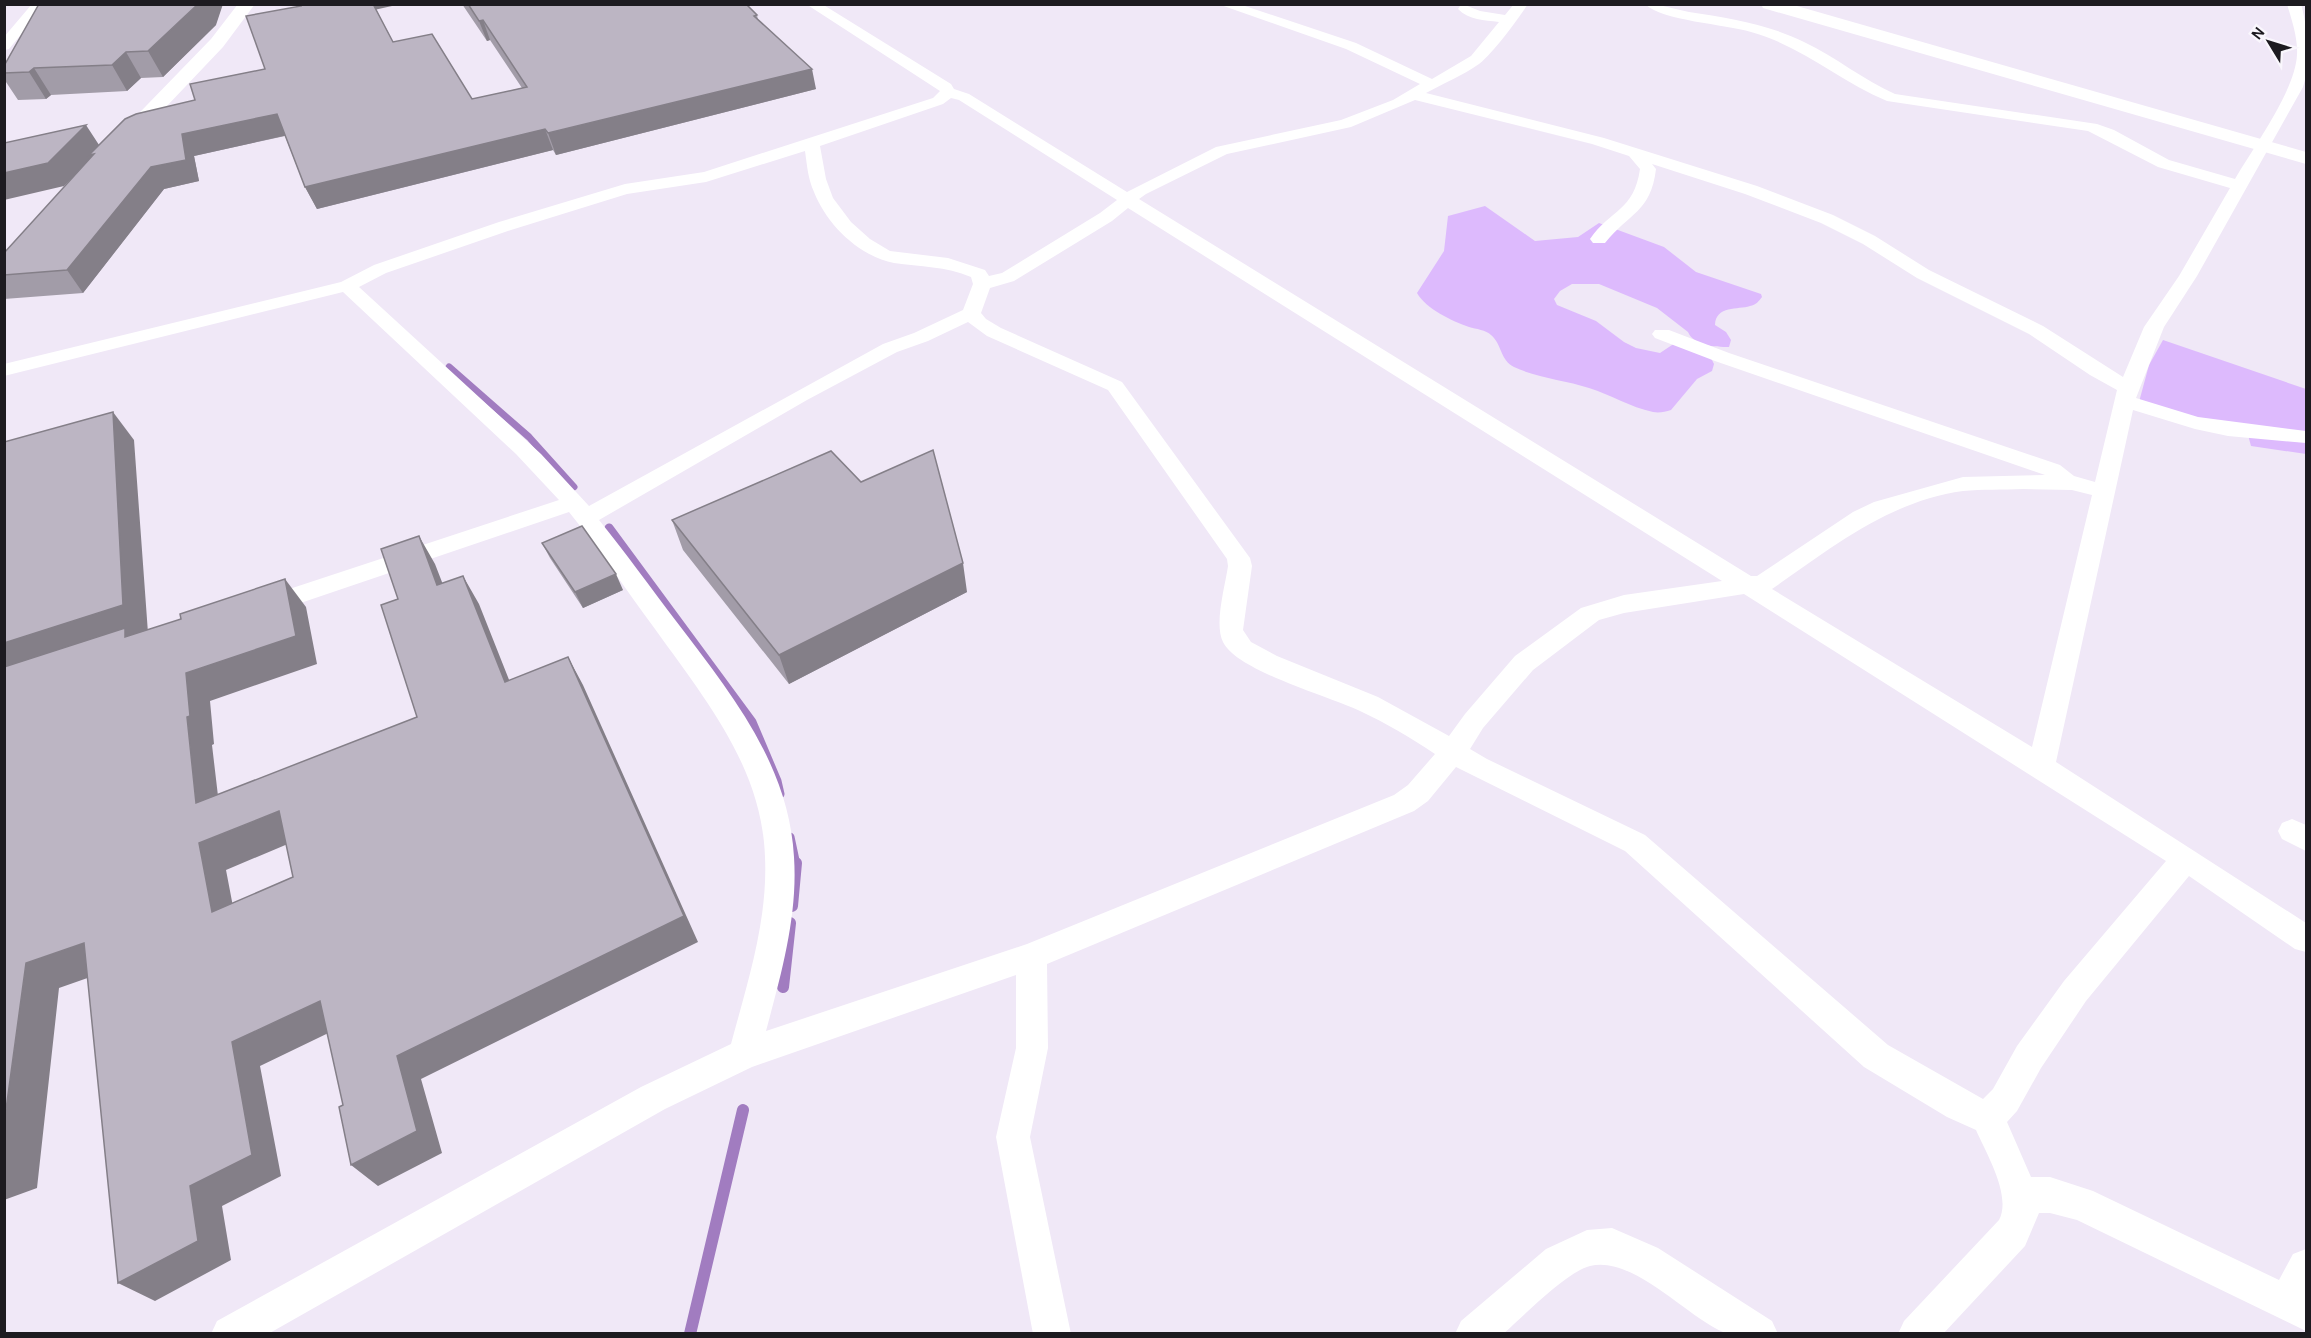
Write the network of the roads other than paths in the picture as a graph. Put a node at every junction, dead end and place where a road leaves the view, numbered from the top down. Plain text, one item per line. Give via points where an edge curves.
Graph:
1 (40, 4) edge
2 (247, 4) edge
3 (1224, 4) edge
4 (1522, 4) edge
5 (1651, 4) edge
6 (1769, 4) edge
7 (2294, 4) edge
8 (812, 5) edge
9 (1465, 9) dead end
10 (1510, 20) junction
11 (4, 46) edge
12 (1432, 84) junction
13 (948, 92) junction
14 (1415, 95) junction
15 (812, 144) junction
16 (2264, 146) junction
17 (1635, 153) junction
18 (2307, 158) edge
19 (105, 160) edge
20 (2239, 185) junction
21 (1127, 200) junction
22 (1599, 239) dead end
23 (982, 284) junction
24 (347, 286) junction
25 (971, 313) junction
26 (1662, 334) dead end
27 (4, 370) edge
28 (2127, 394) junction
29 (2307, 437) edge
30 (2072, 483) junction
31 (2103, 491) junction
32 (579, 511) junction
33 (1748, 586) junction
34 (243, 613) edge
35 (1453, 752) junction
36 (2041, 767) junction
37 (2185, 859) junction
38 (2307, 939) edge
39 (1032, 956) junction
40 (744, 1054) junction
41 (1988, 1118) junction
42 (2022, 1196) junction
43 (2307, 1267) edge
44 (2297, 1308) edge
45 (230, 1334) edge
46 (1052, 1334) edge
47 (1474, 1334) edge
48 (1759, 1334) edge
49 (1917, 1334) edge

1 - 11 street
2 - 19 street via 217,43
3 - 12 street via 1351,46
4 - 10 street
5 - 20 street via 1676,14 1737,24 1783,38 1823,57 1869,89 1893,98 2091,127 2168,165
6 - 16 street
7 - 16 street via 2306,51 2304,67
8 - 13 street via 946,87
9 - 10 street via 1476,15
10 - 12 street via 1476,59
12 - 14 street
13 - 15 street via 938,101
13 - 21 street via 964,97
14 - 17 street via 1541,125
14 - 21 street via 1345,124 1222,150 1154,182
15 - 23 street via 825,199 870,248 890,257 970,269 979,274
15 - 24 street via 706,177 625,189 380,269
16 - 18 street
16 - 20 street
17 - 22 street via 1648,169 1642,199 1609,225
17 - 28 street via 1751,190 1847,227 1923,274 2036,330
20 - 28 street via 2154,327
21 - 23 street via 1008,277
21 - 33 street
23 - 25 street
24 - 27 street
24 - 32 street via 530,456
25 - 32 street via 890,348
25 - 35 street via 985,328 1115,386 1238,558 1231,630 1242,649 1260,660 1370,704
26 - 30 street via 2052,470
28 - 29 street via 2195,423
28 - 31 street
30 - 31 street
30 - 33 street via 1963,484 1914,497 1860,517 1763,583
31 - 36 street
32 - 34 street
32 - 40 street via 738,725 769,792 780,864 771,954
33 - 35 street via 1624,604 1590,614 1524,663
33 - 36 street
35 - 39 street via 1418,793 1404,803
35 - 41 street via 1635,843 1876,1056
36 - 37 street
37 - 38 street
37 - 41 street via 2075,991 2029,1057 2005,1100
39 - 40 street
39 - 46 street via 1032,1048 1013,1137
40 - 45 street via 653,1098
41 - 42 street
42 - 44 street via 2050,1194 2081,1203
42 - 49 street via 2021,1216 2012,1233
43 - 44 street
47 - 48 street via 1559,1262 1587,1248 1612,1246 1645,1261

